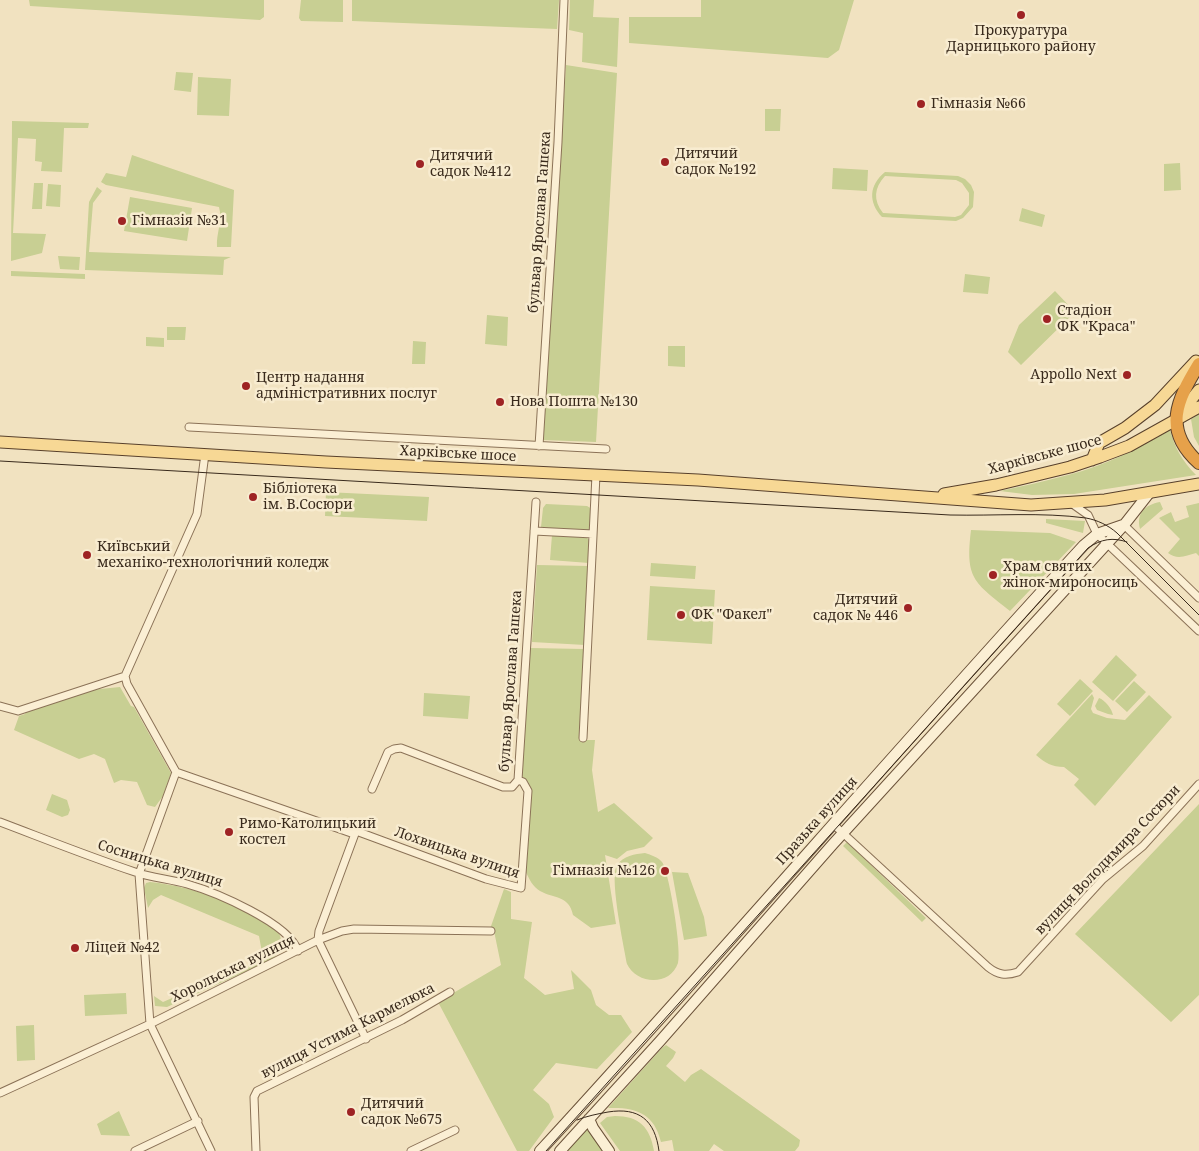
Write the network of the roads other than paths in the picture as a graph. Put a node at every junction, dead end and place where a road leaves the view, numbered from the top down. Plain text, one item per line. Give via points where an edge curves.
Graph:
1 (564, 0) edge
2 (1199, 358) edge
3 (1199, 364) edge
4 (1199, 390) edge
5 (1199, 406) edge
6 (1175, 420) junction
7 (189, 427) dead end
8 (0, 442) edge
9 (539, 446) junction
10 (606, 449) dead end
11 (205, 454) junction
12 (1092, 460) junction
13 (1199, 463) edge
14 (596, 476) junction
15 (1199, 484) edge
16 (1150, 492) junction
17 (915, 496) junction
18 (536, 502) dead end
19 (1070, 503) junction
20 (1124, 525) junction
21 (534, 531) junction
22 (593, 534) junction
23 (1096, 534) junction
24 (1107, 544) junction
25 (1199, 598) edge
26 (1199, 631) edge
27 (125, 676) junction
28 (0, 706) edge
29 (583, 738) dead end
30 (176, 772) junction
31 (518, 780) junction
32 (1199, 784) edge
33 (372, 789) dead end
34 (0, 822) edge
35 (833, 824) junction
36 (844, 832) junction
37 (355, 833) junction
38 (139, 874) junction
39 (521, 888) joint
40 (492, 931) dead end
41 (318, 940) junction
42 (298, 951) junction
43 (450, 992) dead end
44 (150, 1024) junction
45 (650, 1031) junction
46 (366, 1038) junction
47 (661, 1040) junction
48 (0, 1093) edge
49 (589, 1119) junction
50 (198, 1121) junction
51 (456, 1130) dead end
52 (135, 1151) edge
53 (212, 1151) edge
54 (256, 1151) edge
55 (412, 1151) edge
56 (540, 1151) edge
57 (560, 1151) edge
58 (610, 1151) edge

1 - 9 street, бульвар Ярослава Гашека
2 - 12 main road, Харківське шосе via 1155,405 1099,443
3 - 6 highway via 1176,408
4 - 6 main road
5 - 6 main road, Харківське шосе
6 - 12 main road, Харківське шосе via 1129,446
6 - 13 highway via 1185,446
7 - 9 street, Харківське шосе
8 - 11 main road, Харківське шосе
9 - 10 street, Харківське шосе
11 - 14 main road, Харківське шосе
11 - 27 street via 197,514
12 - 17 main road, Харківське шосе via 996,485
14 - 17 main road, Харківське шосе
14 - 22 street
15 - 16 main road, Харківське шосе
16 - 19 main road, Харківське шосе
16 - 20 street, Празька вулиця
17 - 19 main road, Харківське шосе via 1031,505
18 - 21 street, бульвар Ярослава Гашека
19 - 23 street via 1088,515
20 - 23 street, Празька вулиця
20 - 24 street, Празька вулиця
20 - 25 street
21 - 22 street
21 - 31 street, бульвар Ярослава Гашека
22 - 29 street
23 - 24 street
23 - 35 street, Празька вулиця
24 - 26 street
24 - 36 street, Празька вулиця
27 - 28 street via 18,711
27 - 30 street via 126,684
30 - 37 street, Лохвицька вулиця
30 - 38 street
31 - 33 street via 512,787 503,787 394,748 388,752
31 - 39 street, бульвар Ярослава Гашека via 528,791
32 - 36 street, вулиця Володимира Сосюри via 1143,846 1103,879 1018,972 1010,975 997,974 988,967
34 - 38 street, Сосницька вулиця
35 - 36 street, вулиця Володимира Сосюри
35 - 45 street, Празька вулиця
36 - 47 street, Празька вулиця
37 - 39 street, Лохвицька вулиця
37 - 41 street
38 - 42 street, Сосницька вулиця via 187,884 229,898 286,932 296,943
38 - 44 street
40 - 41 street, Хорольська вулиця via 354,929
41 - 42 street, Хорольська вулиця
41 - 46 street
42 - 44 street, Хорольська вулиця
43 - 46 street, вулиця Устима Кармелюка
44 - 48 street, Хорольська вулиця
44 - 50 street
45 - 47 street
45 - 56 street, Празька вулиця
46 - 54 street, вулиця Устима Кармелюка via 257,1092 254,1098
47 - 49 street, Празька вулиця
49 - 57 street, Празька вулиця
49 - 58 street
50 - 52 street
50 - 53 street
51 - 55 street

